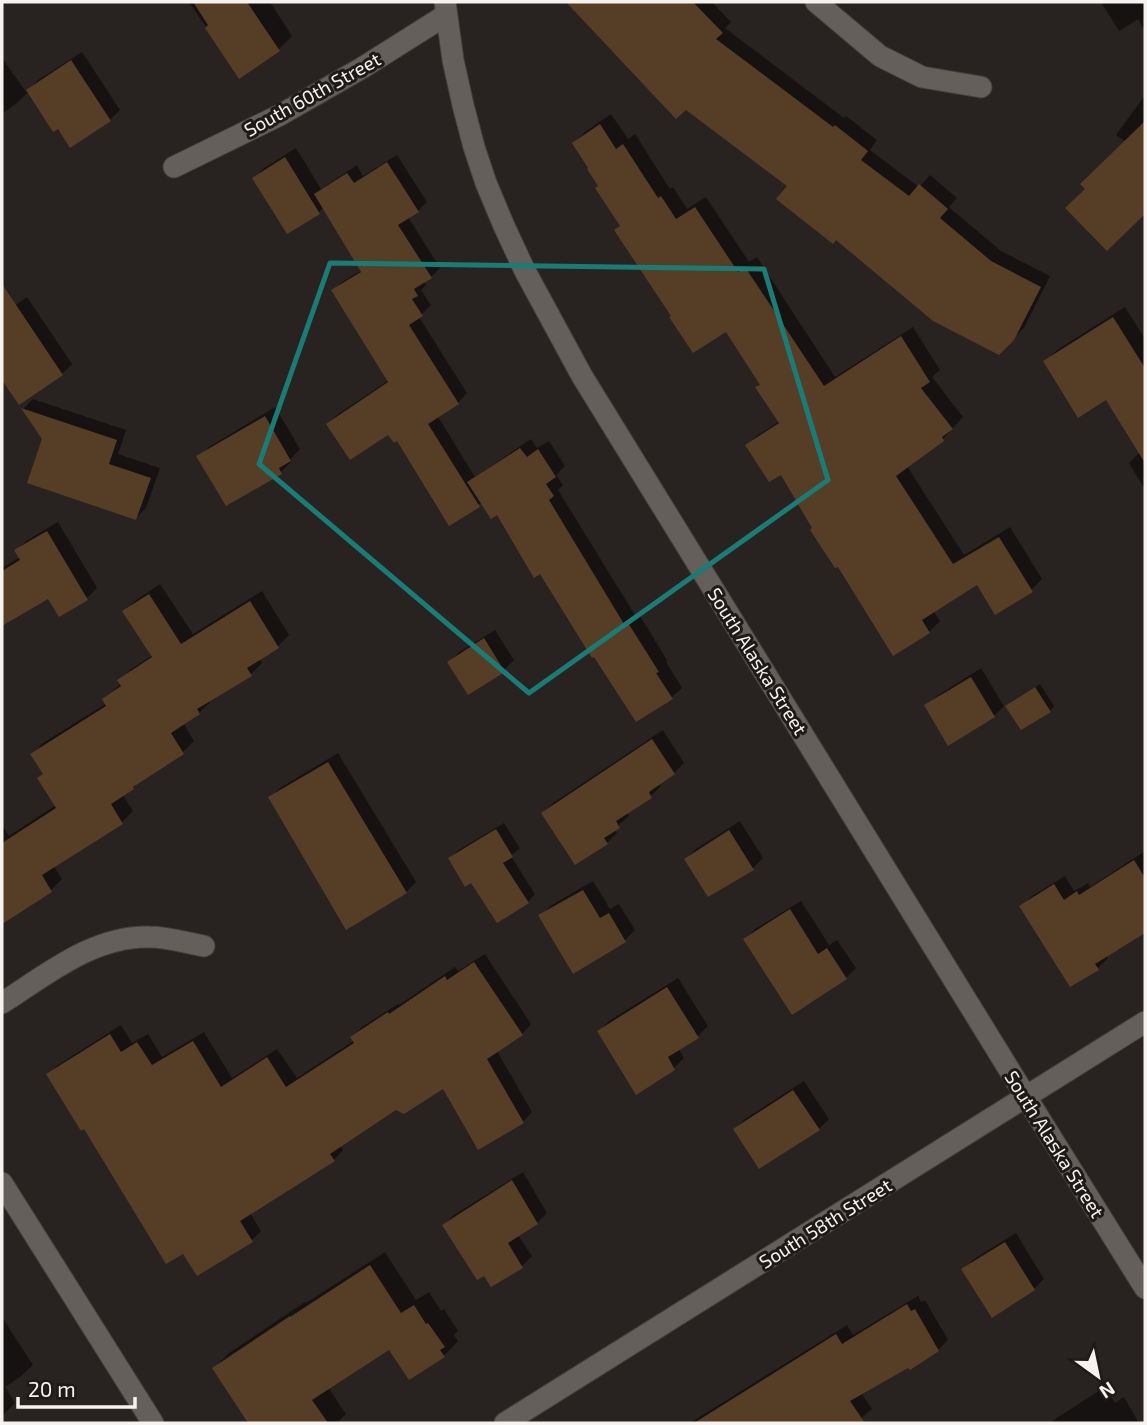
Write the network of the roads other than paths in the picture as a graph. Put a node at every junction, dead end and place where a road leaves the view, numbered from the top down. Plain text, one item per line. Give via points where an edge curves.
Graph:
1 (816, 2) edge
2 (446, 9) edge
3 (981, 87) dead end
4 (174, 167) dead end
5 (204, 946) dead end
6 (2, 1003) edge
7 (1145, 1022) edge
8 (1026, 1097) junction
9 (2, 1183) edge
10 (1145, 1288) edge
11 (153, 1423) edge
12 (505, 1423) edge

1 - 3 street via 880,56 922,77
2 - 4 street, South 60th Street via 362,68
2 - 8 street, South Alaska Street via 463,105 486,183 553,324
5 - 6 street via 147,936 96,947
7 - 8 street, South 58th Street
8 - 10 street, South Alaska Street
8 - 12 street, South 58th Street
9 - 11 street

